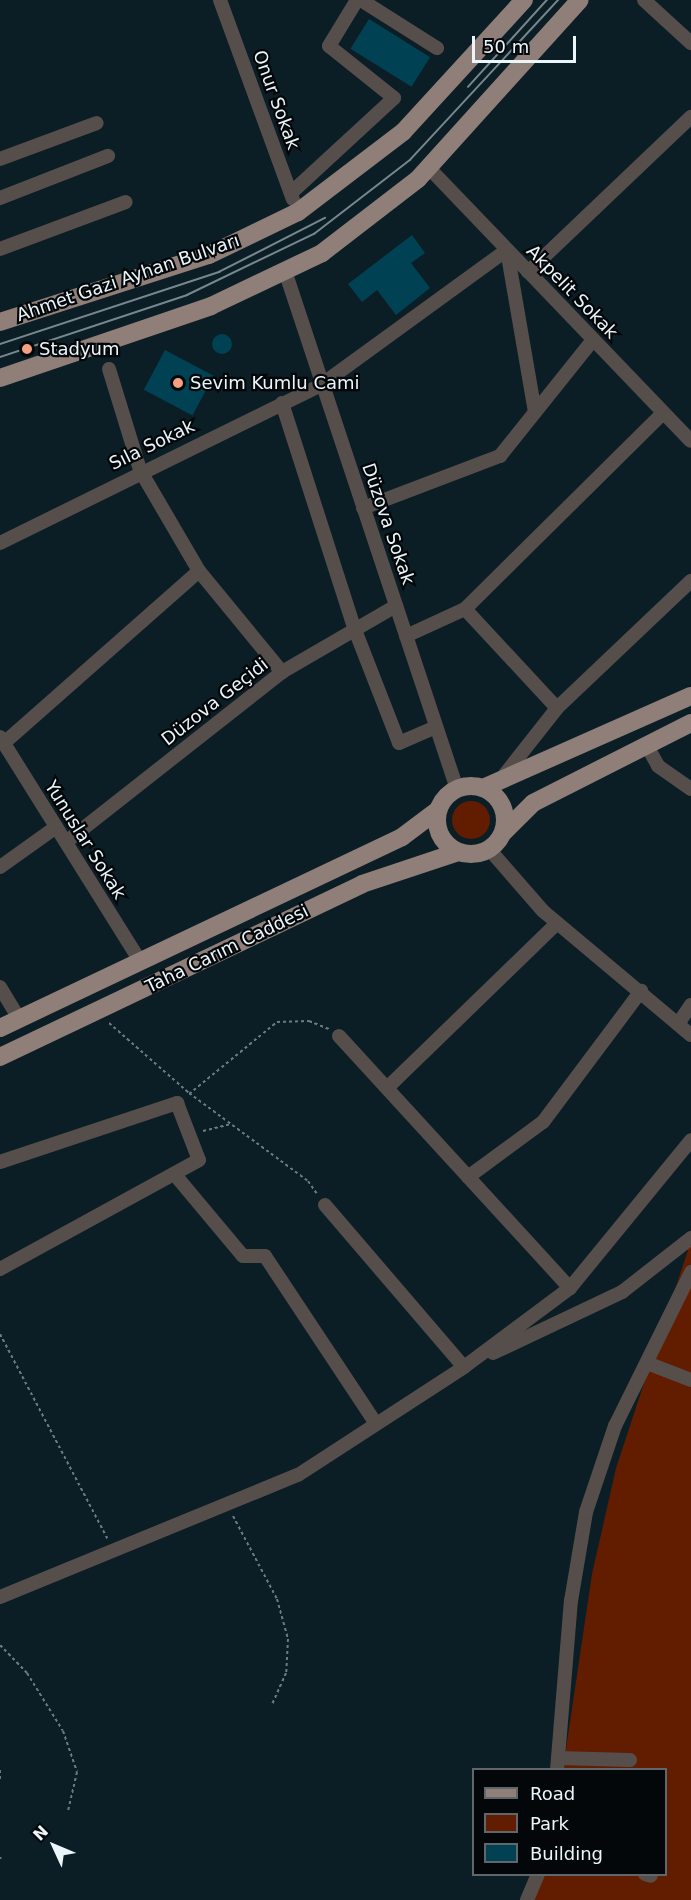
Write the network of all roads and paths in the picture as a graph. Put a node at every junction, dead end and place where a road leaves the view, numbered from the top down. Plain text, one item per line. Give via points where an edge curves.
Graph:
1 (220, 0) edge
2 (524, 0) edge
3 (580, 0) edge
4 (644, 0) edge
5 (356, 1) edge
6 (691, 42) edge
7 (437, 48) dead end
8 (691, 117) edge
9 (97, 123) dead end
10 (108, 156) dead end
11 (0, 159) edge
12 (429, 168) junction
13 (291, 193) junction
14 (0, 198) edge
15 (126, 201) dead end
16 (298, 212) junction
17 (0, 249) edge
18 (507, 250) junction
19 (285, 271) junction
20 (528, 272) junction
21 (0, 321) edge
22 (594, 340) junction
23 (109, 369) dead end
24 (0, 378) edge
25 (321, 385) junction
26 (282, 403) junction
27 (535, 412) junction
28 (663, 413) junction
29 (691, 441) edge
30 (140, 470) junction
31 (363, 508) junction
32 (0, 543) edge
33 (199, 571) junction
34 (691, 581) edge
35 (396, 606) junction
36 (465, 609) junction
37 (355, 630) junction
38 (406, 636) junction
39 (282, 672) junction
40 (691, 696) edge
41 (557, 708) junction
42 (691, 723) edge
43 (436, 727) junction
44 (2, 740) edge
45 (646, 744) junction
46 (491, 786) junction
47 (457, 789) junction
48 (691, 789) edge
49 (438, 810) junction
50 (56, 827) junction
51 (503, 833) junction
52 (66, 842) junction
53 (489, 849) junction
54 (458, 852) junction
55 (0, 867) edge
56 (557, 923) junction
57 (140, 961) junction
58 (0, 987) edge
59 (640, 991) junction
60 (691, 1005) edge
61 (96, 1011) junction
62 (19, 1019) junction
63 (678, 1024) junction
64 (0, 1028) edge
65 (691, 1035) edge
66 (339, 1036) joint
67 (0, 1057) edge
68 (387, 1088) junction
69 (189, 1093) junction
70 (232, 1124) junction
71 (189, 1134) junction
72 (691, 1140) edge
73 (0, 1162) edge
74 (176, 1176) junction
75 (468, 1177) junction
76 (325, 1205) joint
77 (691, 1238) edge
78 (0, 1269) edge
79 (691, 1272) edge
80 (570, 1288) junction
81 (0, 1334) edge
82 (647, 1363) junction
83 (464, 1367) junction
84 (691, 1380) edge
85 (376, 1424) junction
86 (227, 1506) junction
87 (114, 1553) junction
88 (0, 1597) edge
89 (0, 1645) edge
90 (272, 1705) dead end
91 (630, 1760) dead end
92 (557, 1764) edge
93 (0, 1770) edge
94 (0, 1779) edge
95 (68, 1810) dead end
96 (538, 1876) edge
97 (527, 1900) edge

1 - 13 street, Onur Sokak
2 - 16 main road, Ahmet Gazi Ayhan Bulvarı via 402,132
3 - 12 main road
4 - 6 street
5 - 7 street
5 - 13 street via 328,46 394,98
8 - 20 street
9 - 11 street
10 - 14 street
12 - 18 street, Akpelit Sokak
12 - 19 main road via 322,253
13 - 16 street, Onur Sokak
15 - 17 street
16 - 21 main road, Ahmet Gazi Ayhan Bulvarı via 209,255
18 - 20 street, Akpelit Sokak
18 - 25 street, Sıla Sokak
18 - 27 street
19 - 24 main road via 211,306
19 - 25 street, Düzova Sokak
20 - 22 street, Akpelit Sokak
22 - 27 street
22 - 28 street, Akpelit Sokak
23 - 30 street
25 - 26 street, Sıla Sokak
25 - 31 street, Düzova Sokak
26 - 30 street, Sıla Sokak
26 - 37 street
27 - 31 street via 500,456
28 - 29 street, Akpelit Sokak
28 - 36 street
30 - 32 street, Sıla Sokak
30 - 33 street
31 - 35 street, Düzova Sokak
33 - 39 street
33 - 44 street
34 - 41 street
35 - 37 street, Düzova Geçidi
35 - 38 street, Düzova Sokak
36 - 38 street
36 - 41 street
37 - 39 street, Düzova Geçidi
37 - 43 street via 399,743
38 - 43 street, Düzova Sokak
39 - 52 street, Düzova Geçidi
40 - 46 main road
41 - 46 street
42 - 45 main road
43 - 47 street, Düzova Sokak
44 - 50 street, Yunuslar Sokak
45 - 48 street via 658,766
45 - 51 main road via 532,803
46 - 47 main road
46 - 51 main road via 502,806
47 - 49 main road
49 - 54 main road via 439,834
49 - 57 main road, Taha Carım Caddesi via 402,837
50 - 52 street, Yunuslar Sokak
50 - 55 street
51 - 53 main road
52 - 57 street, Yunuslar Sokak
53 - 54 main road
53 - 56 street
54 - 61 main road, Taha Carım Caddesi via 362,884
56 - 59 street
56 - 68 street
57 - 62 main road, Taha Carım Caddesi
58 - 62 street
59 - 63 street
59 - 75 street via 543,1122
60 - 63 street
61 - 67 main road, Taha Carım Caddesi
61 - 69 path
62 - 64 main road, Taha Carım Caddesi
63 - 65 street
66 - 68 street
66 - 69 path via 309,1020 277,1022
68 - 75 street
69 - 70 path
70 - 71 path
70 - 76 path via 308,1181
71 - 73 street via 177,1103
71 - 74 street via 199,1160
72 - 80 street
74 - 78 street
74 - 85 street via 243,1256 265,1256
75 - 80 street
76 - 83 street
77 - 83 street via 622,1292
79 - 82 street
80 - 83 street
81 - 87 path
82 - 84 street
82 - 92 street via 615,1426 586,1512 571,1601
83 - 85 street
85 - 86 street via 298,1475
86 - 87 street
86 - 90 path via 277,1599 288,1639 286,1673
87 - 88 street
89 - 95 path via 27,1673 63,1731 77,1772
91 - 92 street
93 - 94 path
96 - 97 street

